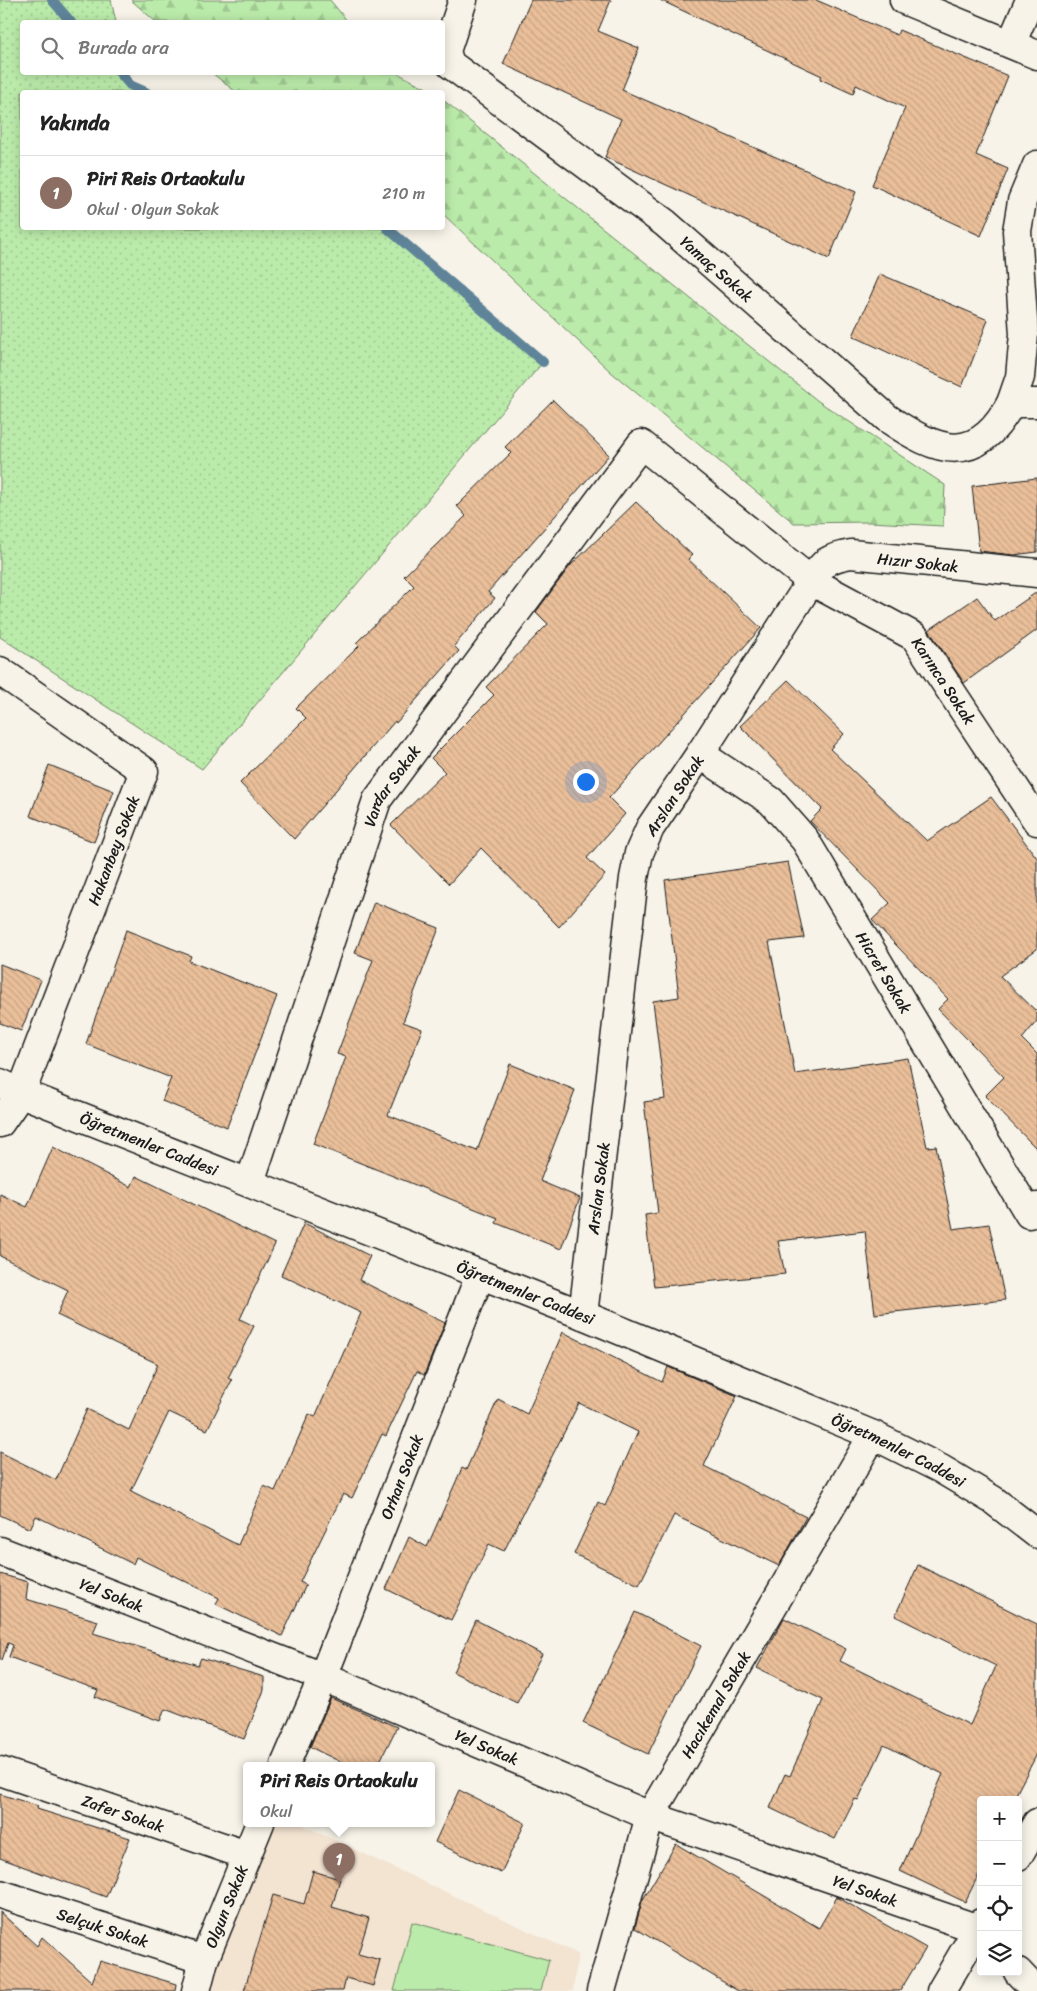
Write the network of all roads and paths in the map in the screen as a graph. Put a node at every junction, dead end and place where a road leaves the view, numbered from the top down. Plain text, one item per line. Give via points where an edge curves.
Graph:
1 (463, 0) edge
2 (904, 0) edge
3 (1030, 0) edge
4 (1012, 44) junction
5 (1037, 55) edge
6 (1037, 165) edge
7 (1024, 403) edge
8 (1037, 573) edge
9 (811, 581) junction
10 (0, 671) edge
11 (700, 754) junction
12 (1037, 821) edge
13 (10, 1088) edge
14 (0, 1123) edge
15 (250, 1182) junction
16 (1037, 1207) edge
17 (480, 1275) junction
18 (584, 1315) junction
19 (873, 1434) junction
20 (1037, 1534) edge
21 (0, 1551) edge
22 (323, 1678) junction
23 (286, 1762) edge
24 (0, 1771) edge
25 (650, 1816) junction
26 (1037, 1823) edge
27 (258, 1827) edge
28 (1022, 1849) edge
29 (246, 1855) junction
30 (0, 1894) edge
31 (977, 1926) edge
32 (978, 1931) edge
33 (204, 1960) junction
34 (1022, 1976) edge
35 (196, 1991) edge
36 (601, 1991) edge
37 (941, 1991) edge
38 (1036, 1991) edge

1 - 7 street, Yamaç Sokak via 446,51 450,64 666,224 887,418 912,435 936,445 959,449 983,440
2 - 4 street
3 - 4 street
4 - 5 street
6 - 7 street, Yamaç Sokak via 1022,201 1017,231 1024,334 1020,377
8 - 9 street, Hızır Sokak via 851,554 834,557 822,565
9 - 11 street, Arslan Sokak
9 - 12 street, Karınca Sokak via 915,637
9 - 15 street, Vardar Sokak via 642,444 377,800
10 - 13 street, Hakanbey Sokak via 144,771
11 - 16 street, Hicret Sokak via 770,801 805,840 1029,1214
11 - 18 street, Arslan Sokak via 650,828 634,878
13 - 14 street
13 - 15 street, Öğretmenler Caddesi
15 - 17 street, Öğretmenler Caddesi
17 - 18 street, Öğretmenler Caddesi
17 - 22 street, Orhan Sokak
18 - 19 street, Öğretmenler Caddesi
19 - 20 street, Öğretmenler Caddesi via 993,1500
19 - 25 street, Hacıkemal Sokak
21 - 22 street, Yel Sokak
22 - 23 street
22 - 25 street, Yel Sokak
24 - 29 street, Zafer Sokak
25 - 31 street, Yel Sokak
25 - 36 street, Hacıkemal Sokak
26 - 28 street
27 - 29 street, Olgun Sokak
29 - 33 street, Olgun Sokak
30 - 33 street, Selçuk Sokak
32 - 37 street
33 - 35 street, Olgun Sokak
34 - 38 street

